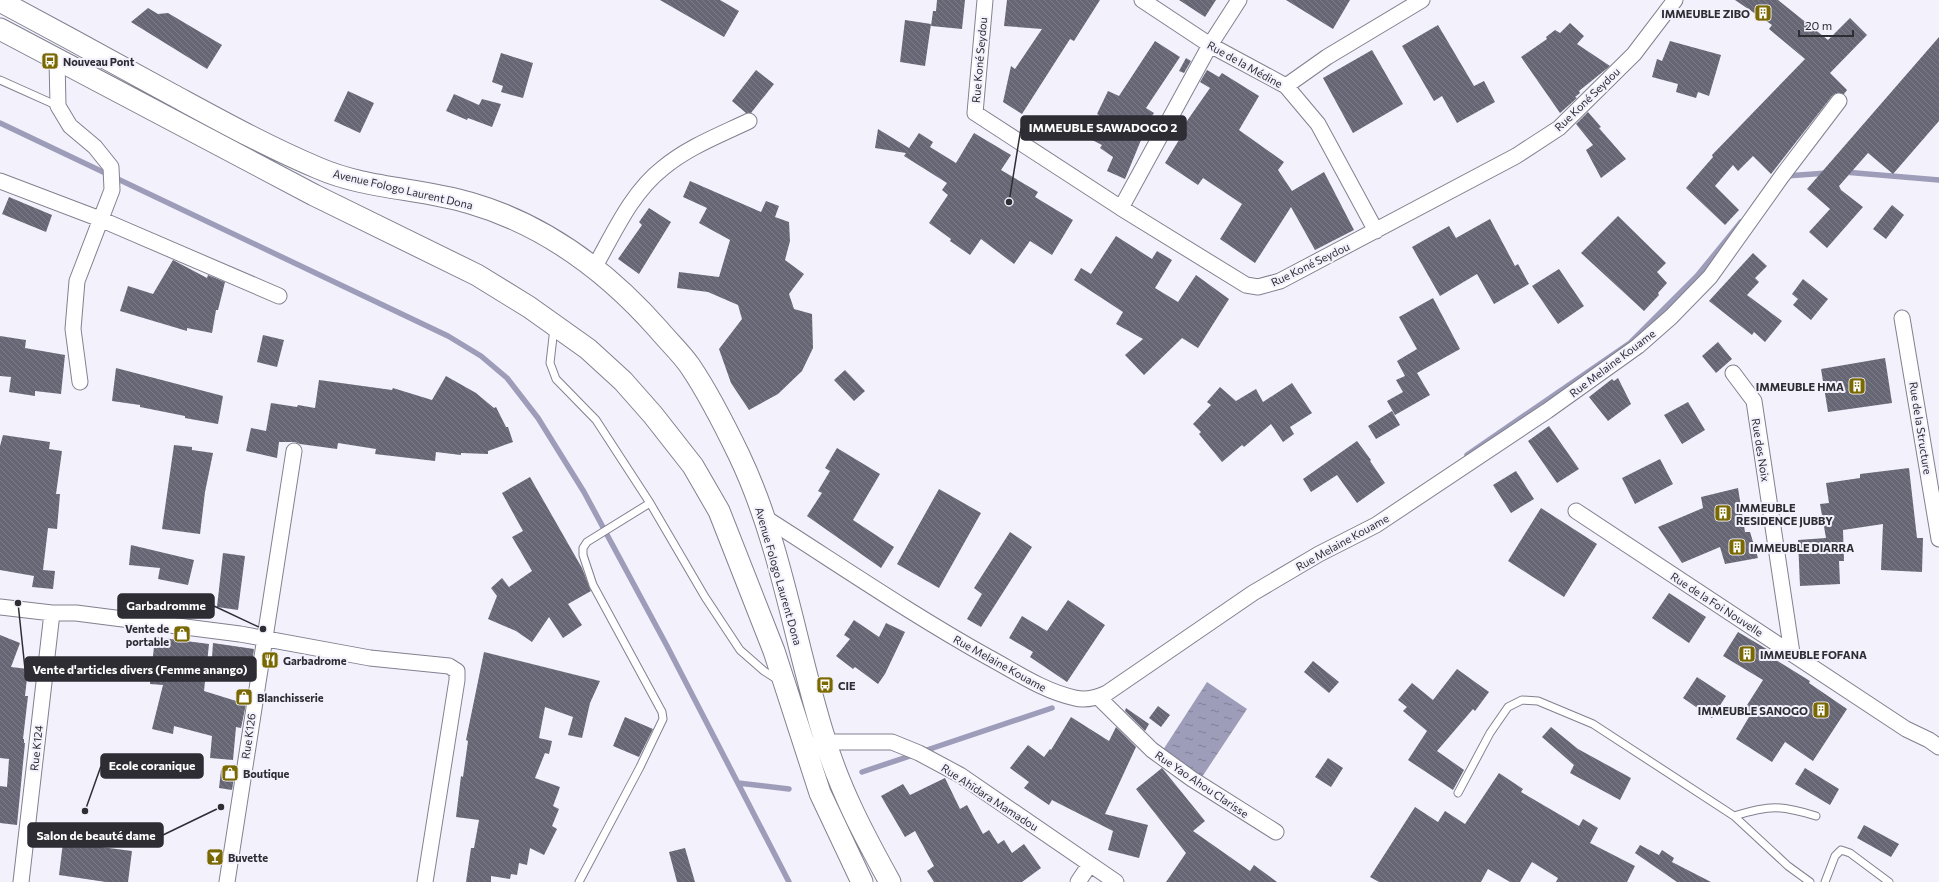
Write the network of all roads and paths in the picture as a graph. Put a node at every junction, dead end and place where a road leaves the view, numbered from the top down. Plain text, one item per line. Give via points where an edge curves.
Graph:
1 (985, 0) edge
2 (1142, 0) edge
3 (1239, 0) edge
4 (1422, 0) edge
5 (1675, 0) edge
6 (0, 1) edge
7 (0, 29) edge
8 (1210, 45) junction
9 (57, 60) junction
10 (0, 80) edge
11 (1286, 86) junction
12 (1839, 101) dead end
13 (58, 106) junction
14 (749, 121) dead end
15 (0, 182) edge
16 (1120, 208) junction
17 (100, 219) junction
18 (1376, 231) junction
19 (594, 268) junction
20 (279, 296) dead end
21 (1902, 318) dead end
22 (554, 326) junction
23 (1733, 373) dead end
24 (80, 382) dead end
25 (294, 451) dead end
26 (650, 503) junction
27 (1576, 511) dead end
28 (764, 517) junction
29 (1939, 539) edge
30 (0, 607) edge
31 (52, 613) junction
32 (263, 638) junction
33 (1792, 653) junction
34 (785, 684) junction
35 (1098, 697) junction
36 (1936, 740) edge
37 (825, 742) junction
38 (804, 747) junction
39 (1458, 793) dead end
40 (1734, 816) junction
41 (1816, 816) dead end
42 (1276, 832) dead end
43 (1090, 864) junction
44 (21, 882) edge
45 (227, 882) edge
46 (425, 882) edge
47 (579, 882) edge
48 (862, 882) edge
49 (890, 882) edge
50 (1078, 882) edge
51 (1116, 882) edge
52 (1810, 882) edge
53 (1825, 882) edge
54 (1889, 882) edge

1 - 16 street, Rue Koné Seydou via 975,114
2 - 8 street, Rue de la Médine
3 - 8 street
4 - 11 street via 1327,57
5 - 18 street, Rue Koné Seydou via 1634,54 1559,128 1516,156
6 - 19 main road, Avenue Fologo Laurent Dona via 249,136 320,169 369,183 443,196 502,214 541,231 569,248
7 - 9 main road
8 - 11 street, Rue de la Médine
8 - 16 street
9 - 13 street
9 - 22 main road via 314,195 477,275 529,307
10 - 13 lane
11 - 18 street, Rue de la Médine via 1318,124
12 - 35 street, Rue Melaine Kouame via 1710,277 1671,318 1638,346 1547,411 1376,525 1318,554 1253,593
13 - 17 street via 70,126 95,148 111,167 112,190
14 - 19 street via 692,148 663,168 626,210
15 - 17 street
16 - 18 street, Rue Koné Seydou via 1246,285 1258,287 1280,281
17 - 20 street
17 - 24 street via 77,281 73,329
19 - 28 main road, Avenue Fologo Laurent Dona via 614,283 688,363 715,407 741,458
21 - 29 street, Rue de la Structure
22 - 26 lane via 550,363 556,378 596,420
22 - 34 main road via 588,349 623,381 693,466 722,518
23 - 33 street, Rue des Noix via 1754,401
25 - 32 street, Rue K126
26 - 34 lane via 705,597 740,650 764,671
26 - 47 lane via 587,542 583,548 593,585 662,712 663,719
27 - 33 street, Rue de la Foi Nouvelle
28 - 35 street, Rue Melaine Kouame via 962,642 1048,691 1084,700
28 - 37 main road, Avenue Fologo Laurent Dona
30 - 31 street
31 - 32 street via 76,613
31 - 44 street, Rue K124
32 - 45 street, Rue K126
32 - 46 street via 370,658 449,666 457,671
33 - 36 street, Rue de la Foi Nouvelle via 1906,729
34 - 38 main road
35 - 42 street, Rue Yao Ahou Clarisse via 1152,750 1192,779
37 - 38 street, Rue Ahïdara Mamadou
37 - 43 street, Rue Ahïdara Mamadou via 892,742 918,753 960,775
37 - 49 main road, Avenue Fologo Laurent Dona via 863,832
38 - 48 main road via 820,793
39 - 40 lane via 1490,733 1508,707 1527,700 1538,701 1593,724
40 - 41 lane via 1763,807 1789,808
40 - 52 lane via 1788,866
43 - 50 street
43 - 51 street, Rue Ahïdara Mamadou
53 - 54 lane via 1835,856 1842,850 1850,853

